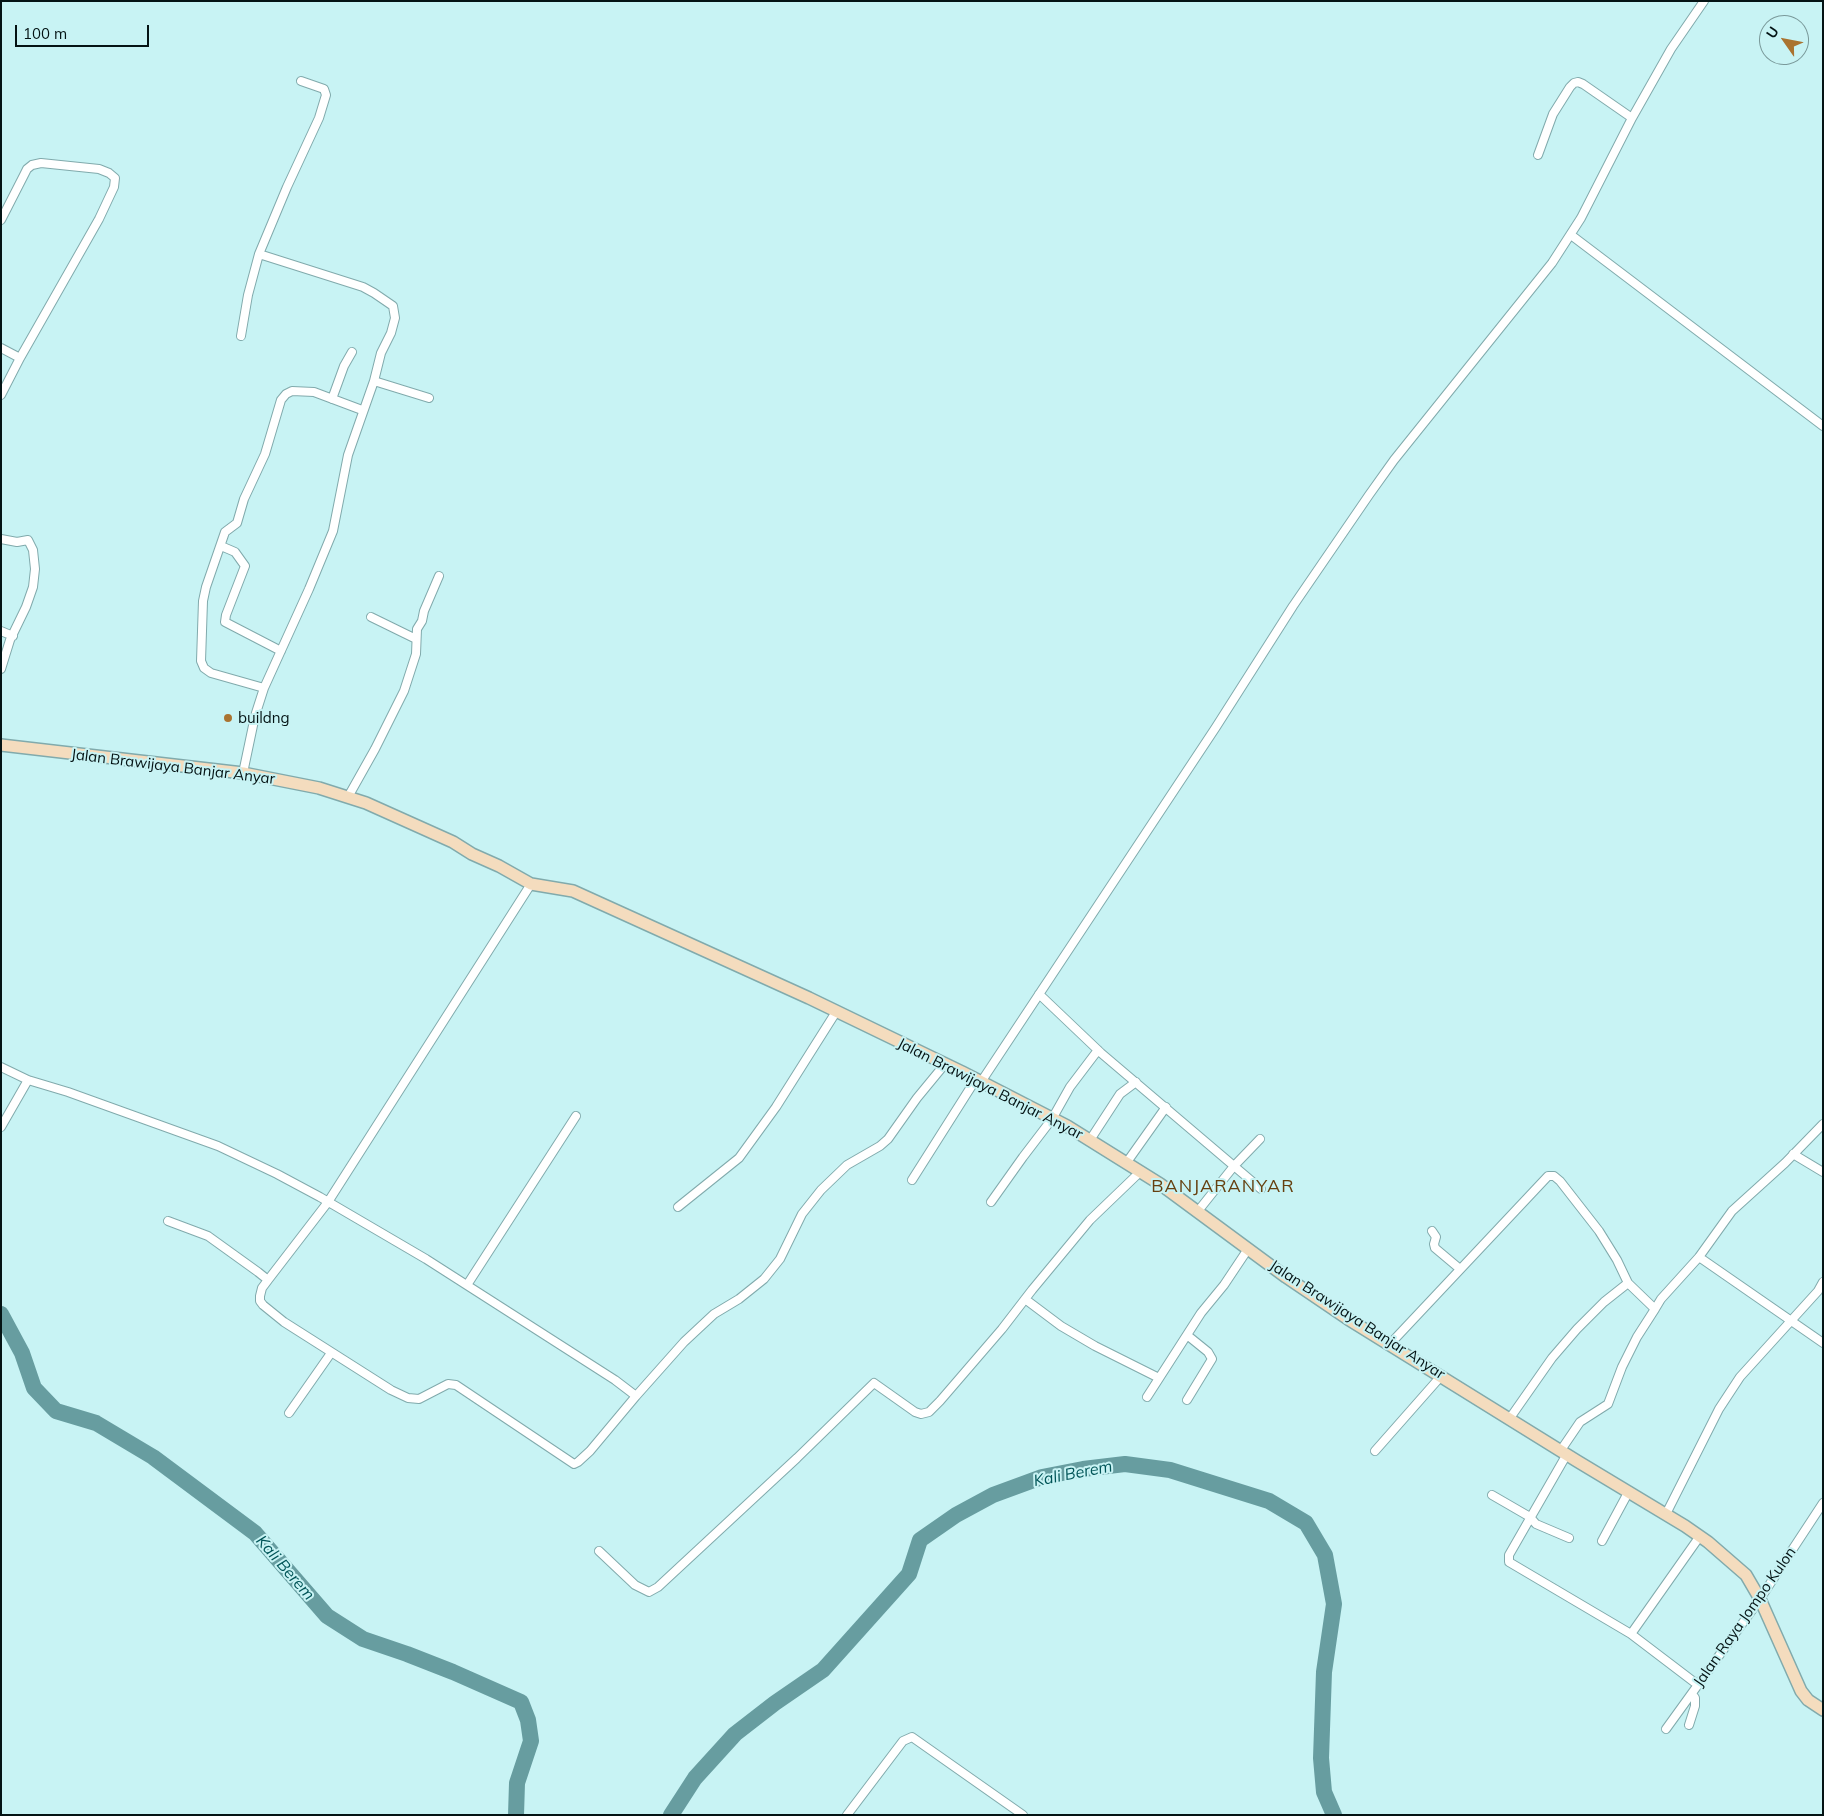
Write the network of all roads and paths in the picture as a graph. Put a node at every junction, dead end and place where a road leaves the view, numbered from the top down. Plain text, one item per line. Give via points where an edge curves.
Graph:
1 (1704, 1) edge
2 (301, 81) dead end
3 (1632, 118) junction
4 (1538, 154) dead end
5 (1, 220) edge
6 (1571, 235) junction
7 (259, 254) junction
8 (241, 336) dead end
9 (1, 348) edge
10 (352, 352) dead end
11 (20, 358) junction
12 (374, 381) junction
13 (1, 395) edge
14 (429, 398) dead end
15 (332, 399) junction
16 (362, 410) junction
17 (1823, 426) edge
18 (1, 539) edge
19 (221, 546) junction
20 (439, 576) dead end
21 (371, 617) dead end
22 (1, 631) edge
23 (11, 638) junction
24 (416, 639) junction
25 (1, 641) edge
26 (281, 651) junction
27 (1, 669) edge
28 (264, 688) junction
29 (1, 745) edge
30 (243, 773) junction
31 (348, 797) junction
32 (530, 884) junction
33 (1039, 994) junction
34 (836, 1012) junction
35 (1098, 1050) junction
36 (945, 1064) junction
37 (1, 1067) edge
38 (28, 1080) junction
39 (978, 1081) junction
40 (1136, 1082) junction
41 (1166, 1107) junction
42 (576, 1116) dead end
43 (1052, 1119) junction
44 (1823, 1124) edge
45 (1, 1127) edge
46 (1260, 1139) dead end
47 (1090, 1140) junction
48 (1793, 1154) junction
49 (1127, 1162) junction
50 (1234, 1166) junction
51 (1141, 1171) junction
52 (1823, 1172) edge
53 (912, 1180) dead end
54 (1261, 1189) dead end
55 (328, 1202) junction
56 (992, 1202) dead end
57 (678, 1207) dead end
58 (1198, 1211) junction
59 (168, 1221) dead end
60 (1432, 1231) dead end
61 (1248, 1249) junction
62 (1699, 1257) junction
63 (1460, 1269) junction
64 (268, 1280) junction
65 (1823, 1282) edge
66 (1628, 1283) junction
67 (467, 1286) junction
68 (1025, 1299) junction
69 (1655, 1309) junction
70 (1790, 1320) junction
71 (1187, 1336) junction
72 (1823, 1343) edge
73 (1390, 1344) junction
74 (331, 1353) junction
75 (1442, 1376) junction
76 (1159, 1378) junction
77 (636, 1396) junction
78 (1147, 1397) dead end
79 (1187, 1400) dead end
80 (289, 1412) dead end
81 (1510, 1418) junction
82 (1375, 1451) dead end
83 (1564, 1452) junction
84 (1629, 1492) junction
85 (1492, 1495) dead end
86 (1823, 1503) edge
87 (1666, 1514) junction
88 (1530, 1517) junction
89 (1700, 1536) junction
90 (1569, 1538) dead end
91 (1602, 1541) dead end
92 (599, 1551) dead end
93 (1760, 1599) junction
94 (1631, 1634) junction
95 (1698, 1685) junction
96 (1692, 1694) junction
97 (1823, 1710) edge
98 (1689, 1724) dead end
99 (1666, 1729) dead end
100 (848, 1815) edge
101 (1023, 1815) edge

1 - 3 street via 1671,49
2 - 7 street via 324,90 326,95
3 - 4 street via 1583,84 1574,83 1553,114
3 - 6 street
5 - 11 street via 32,164 98,169 115,178 99,219
6 - 17 street
6 - 33 street via 1369,495
7 - 8 street
7 - 12 street via 363,287 392,306 396,318 381,353
9 - 11 street
10 - 15 street
11 - 13 street
12 - 14 street
12 - 16 street
15 - 16 street
15 - 19 street via 314,392 292,391 281,400 265,454 244,499 237,523 225,532
16 - 26 street via 348,455 333,530
18 - 23 street via 28,540 35,565 33,587
19 - 26 street via 235,552 245,566 225,622
19 - 28 street via 203,601 201,662 211,673
20 - 24 street
21 - 24 street
22 - 23 street
23 - 25 street
23 - 27 street
24 - 31 street via 416,654 404,692
26 - 28 street
28 - 30 street
29 - 30 street, Jalan Brawijaya Banjar Anyar
30 - 31 street, Jalan Brawijaya Banjar Anyar
31 - 32 street, Jalan Brawijaya Banjar Anyar via 453,842
32 - 34 street, Jalan Brawijaya Banjar Anyar via 573,891
32 - 55 street
33 - 35 street
33 - 39 street
34 - 36 street, Jalan Brawijaya Banjar Anyar
34 - 57 street via 776,1107 739,1158
35 - 40 street
35 - 43 street via 1070,1087
36 - 39 street, Jalan Brawijaya Banjar Anyar
36 - 77 street via 888,1139 847,1165 821,1190 802,1214 780,1258 764,1279 714,1314
37 - 38 street
38 - 45 street
38 - 55 street via 218,1146
39 - 43 street, Jalan Brawijaya Banjar Anyar
39 - 53 street
40 - 41 street
40 - 47 street via 1120,1094
41 - 49 street
41 - 50 street
42 - 67 street
43 - 47 street, Jalan Brawijaya Banjar Anyar
43 - 56 street
44 - 48 street
46 - 50 street
47 - 49 street, Jalan Brawijaya Banjar Anyar
48 - 52 street
48 - 62 street via 1732,1211
49 - 51 street, Jalan Brawijaya Banjar Anyar
50 - 54 street
50 - 58 street
51 - 58 street, Jalan Brawijaya Banjar Anyar
51 - 68 street via 1090,1220
55 - 64 street
55 - 67 street
58 - 61 street, Jalan Brawijaya Banjar Anyar
59 - 64 street via 208,1236
60 - 63 street via 1436,1236 1435,1248
61 - 71 street
61 - 73 street, Jalan Brawijaya Banjar Anyar
62 - 69 street
62 - 70 street
63 - 66 street via 1548,1176 1554,1176 1600,1231
63 - 73 street
64 - 74 street via 260,1296 263,1305
65 - 70 street
66 - 69 street
66 - 81 street via 1577,1329 1552,1358
67 - 77 street
68 - 76 street via 1061,1326
68 - 92 street via 1002,1330 928,1412 916,1412 874,1383 658,1587 649,1592 635,1585
69 - 83 street via 1622,1367 1608,1404 1580,1422
70 - 72 street
70 - 87 street via 1740,1377 1719,1409
71 - 76 street
71 - 79 street via 1212,1359
73 - 75 street, Jalan Brawijaya Banjar Anyar
74 - 77 street via 408,1398 419,1399 448,1384 456,1385 574,1464 590,1452
74 - 80 street
75 - 81 street, Jalan Brawijaya Banjar Anyar
75 - 82 street
76 - 78 street
81 - 83 street, Jalan Brawijaya Banjar Anyar
83 - 84 street, Jalan Brawijaya Banjar Anyar
83 - 88 street
84 - 87 street, Jalan Brawijaya Banjar Anyar
84 - 91 street
85 - 88 street
86 - 93 street, Jalan Raya Jompo Kulon
87 - 89 street, Jalan Brawijaya Banjar Anyar
88 - 90 street via 1536,1524
88 - 94 street via 1509,1555 1509,1562
89 - 93 street, Jalan Brawijaya Banjar Anyar via 1746,1575
89 - 94 street
93 - 95 street, Jalan Raya Jompo Kulon
93 - 97 street, Jalan Brawijaya Banjar Anyar via 1801,1691
94 - 95 street
95 - 96 street, Jalan Raya Jompo Kulon
96 - 98 street via 1695,1706
96 - 99 street, Jalan Raya Jompo Kulon
100 - 101 street via 903,1741 912,1737

